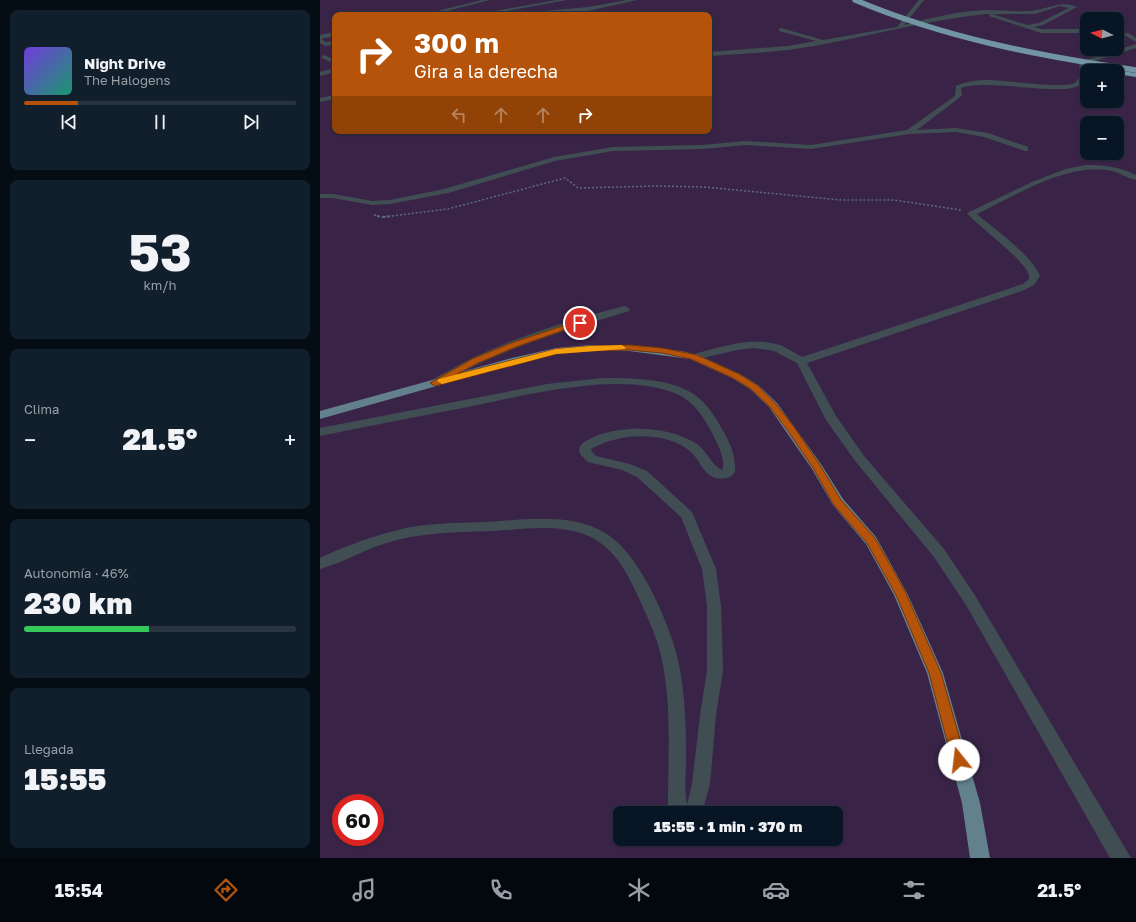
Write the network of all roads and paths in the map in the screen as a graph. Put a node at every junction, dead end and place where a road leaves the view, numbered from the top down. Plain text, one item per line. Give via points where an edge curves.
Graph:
1 (488, 0) edge
2 (565, 0) edge
3 (635, 0) edge
4 (855, 0) edge
5 (922, 0) edge
6 (847, 2) dead end
7 (437, 12) edge
8 (494, 12) edge
9 (556, 12) edge
10 (984, 12) junction
11 (1025, 27) junction
12 (899, 28) junction
13 (781, 30) dead end
14 (1080, 31) edge
15 (1124, 34) edge
16 (332, 35) edge
17 (320, 38) edge
18 (1136, 40) edge
19 (826, 42) junction
20 (332, 43) edge
21 (1136, 46) edge
22 (712, 54) edge
23 (324, 57) dead end
24 (332, 61) edge
25 (1080, 66) edge
26 (1136, 70) edge
27 (332, 71) edge
28 (1124, 73) edge
29 (320, 74) edge
30 (1136, 75) edge
31 (332, 98) edge
32 (320, 100) edge
33 (909, 132) junction
34 (1025, 149) dead end
35 (564, 178) dead end
36 (1136, 178) edge
37 (320, 196) edge
38 (956, 208) dead end
39 (626, 309) dead end
40 (694, 357) junction
41 (801, 361) junction
42 (435, 383) junction
43 (320, 415) edge
44 (320, 432) edge
45 (320, 564) edge
46 (678, 806) edge
47 (696, 806) edge
48 (980, 858) edge
49 (1121, 858) edge

1 - 7 street
2 - 8 street
3 - 9 street
4 - 26 highway, bridge via 907,20 976,40
5 - 12 street
6 - 25 highway via 940,36
10 - 11 street
10 - 11 street via 1034,12 1059,4 1074,7 1041,24
10 - 12 street via 940,18
11 - 14 street via 1041,31
12 - 19 street
13 - 19 street
15 - 18 street
16 - 17 street
17 - 20 street via 325,44
19 - 22 street via 788,48
21 - 33 street via 1082,63 1083,76 1078,84 1071,86 986,82 960,85 957,98
23 - 24 street
27 - 29 street
28 - 30 highway
31 - 32 street
33 - 34 street via 963,131 985,135
33 - 37 street via 811,147 745,142 703,147 613,149 554,159 445,192 396,201 372,203
35 - 38 path via 578,188 704,187 841,200 894,200
36 - 41 street via 1107,167 1080,169 1037,183 970,213 1034,271 1035,277 1031,283
39 - 42 street via 513,345 475,361
40 - 41 street via 737,346 755,345 776,348
40 - 42 main road via 629,348 556,351
40 - 48 main road via 736,376 754,387 773,405 817,467 838,502 871,540 901,594 935,673 971,803
41 - 49 street via 830,417 860,459 938,554 971,601
42 - 43 main road
44 - 47 street via 572,385 627,381 650,383 679,391 697,401 724,443 730,466 729,472 724,475 714,471 702,454 666,435 641,432 614,436 593,442 585,448 586,454 592,459 642,474 687,515 710,569 714,606 715,671
45 - 46 street via 377,540 418,530 563,525 588,530 608,540 638,580 664,640 677,717

